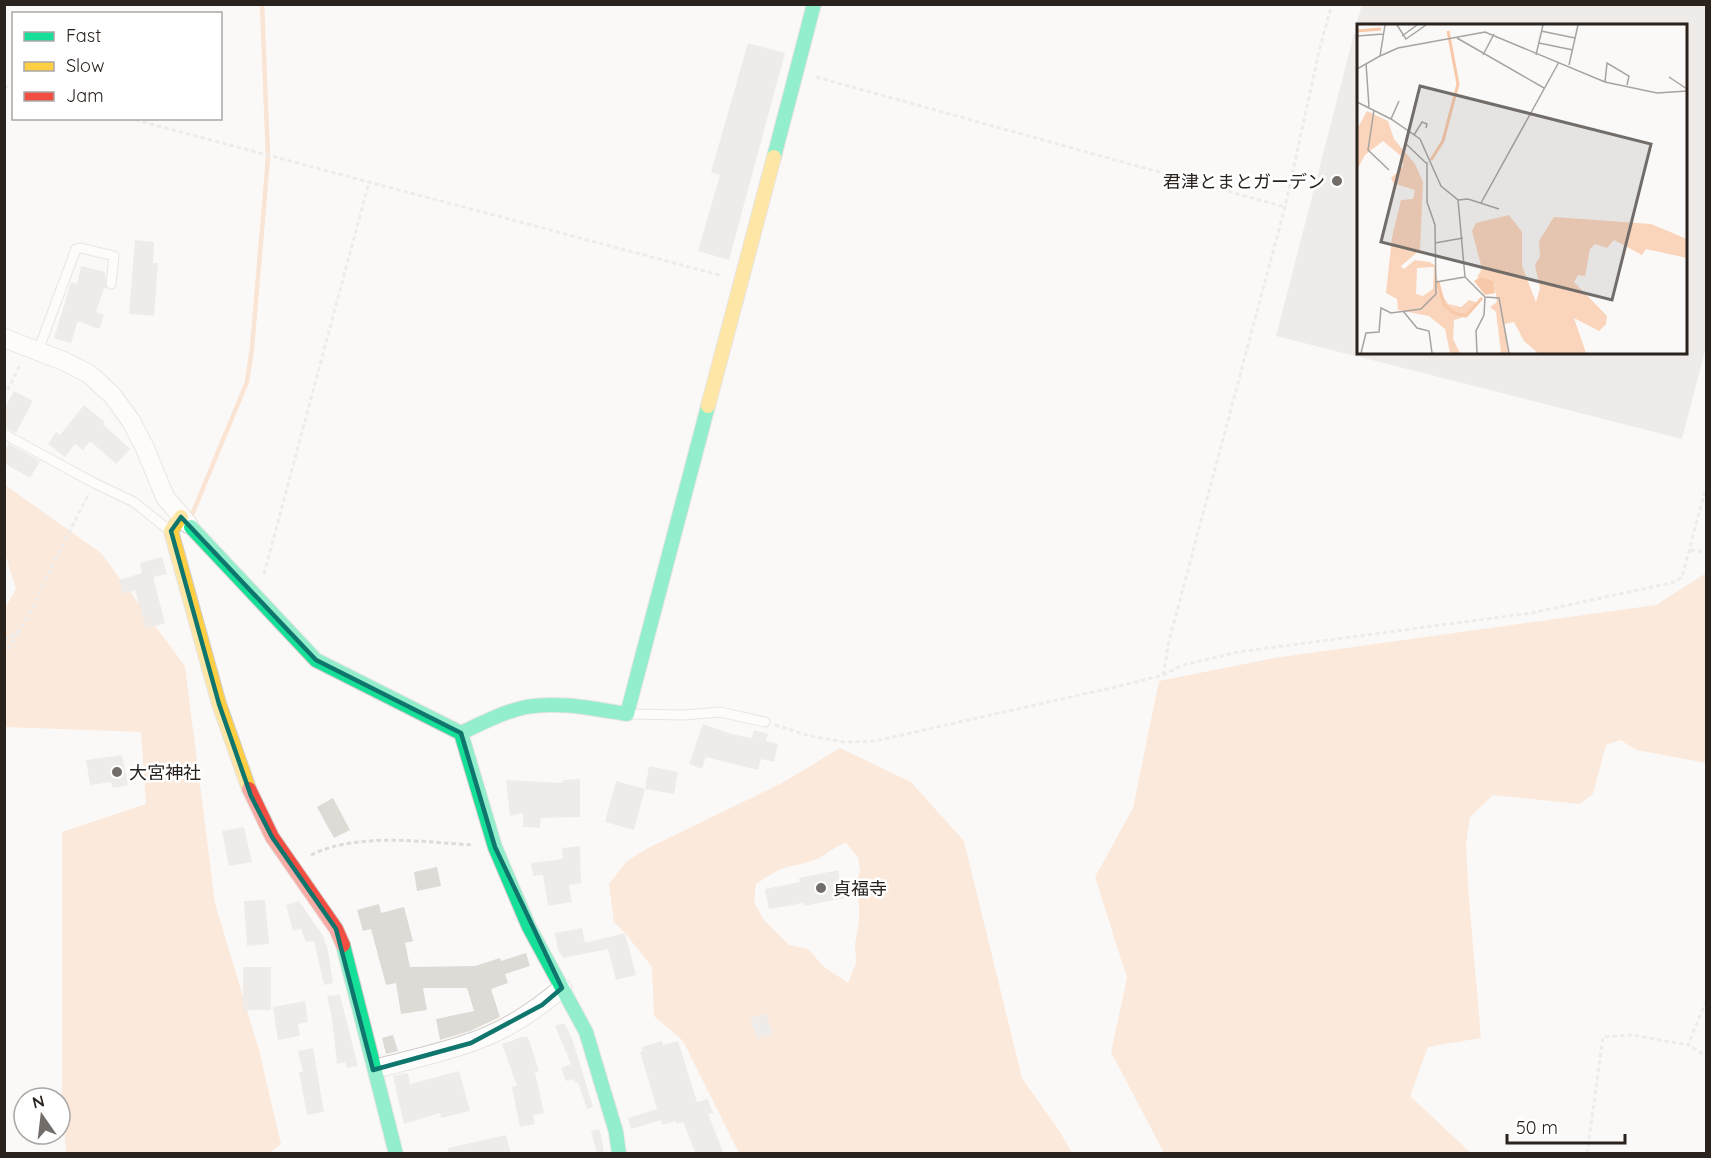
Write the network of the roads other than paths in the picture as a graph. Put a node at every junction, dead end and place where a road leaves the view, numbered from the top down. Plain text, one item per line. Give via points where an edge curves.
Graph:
1 (814, 4) edge
2 (111, 284) dead end
3 (4, 338) edge
4 (33, 349) junction
5 (4, 434) edge
6 (182, 524) junction
7 (627, 714) junction
8 (765, 722) road end
9 (461, 733) junction
10 (562, 988) junction
11 (380, 1068) junction
12 (396, 1154) edge
13 (619, 1154) edge

1 - 7 street
2 - 4 lane via 114,256 76,249
3 - 4 street
4 - 6 street via 89,374 112,395 131,421 165,497
5 - 6 lane via 94,483
6 - 9 street via 316,660
6 - 11 street via 219,704 250,796 272,837 336,929
7 - 8 lane via 720,712
7 - 9 street via 558,706 527,707
9 - 10 street via 495,847 529,927
10 - 11 street via 542,1005 471,1043
10 - 13 street via 586,1032
11 - 12 street

